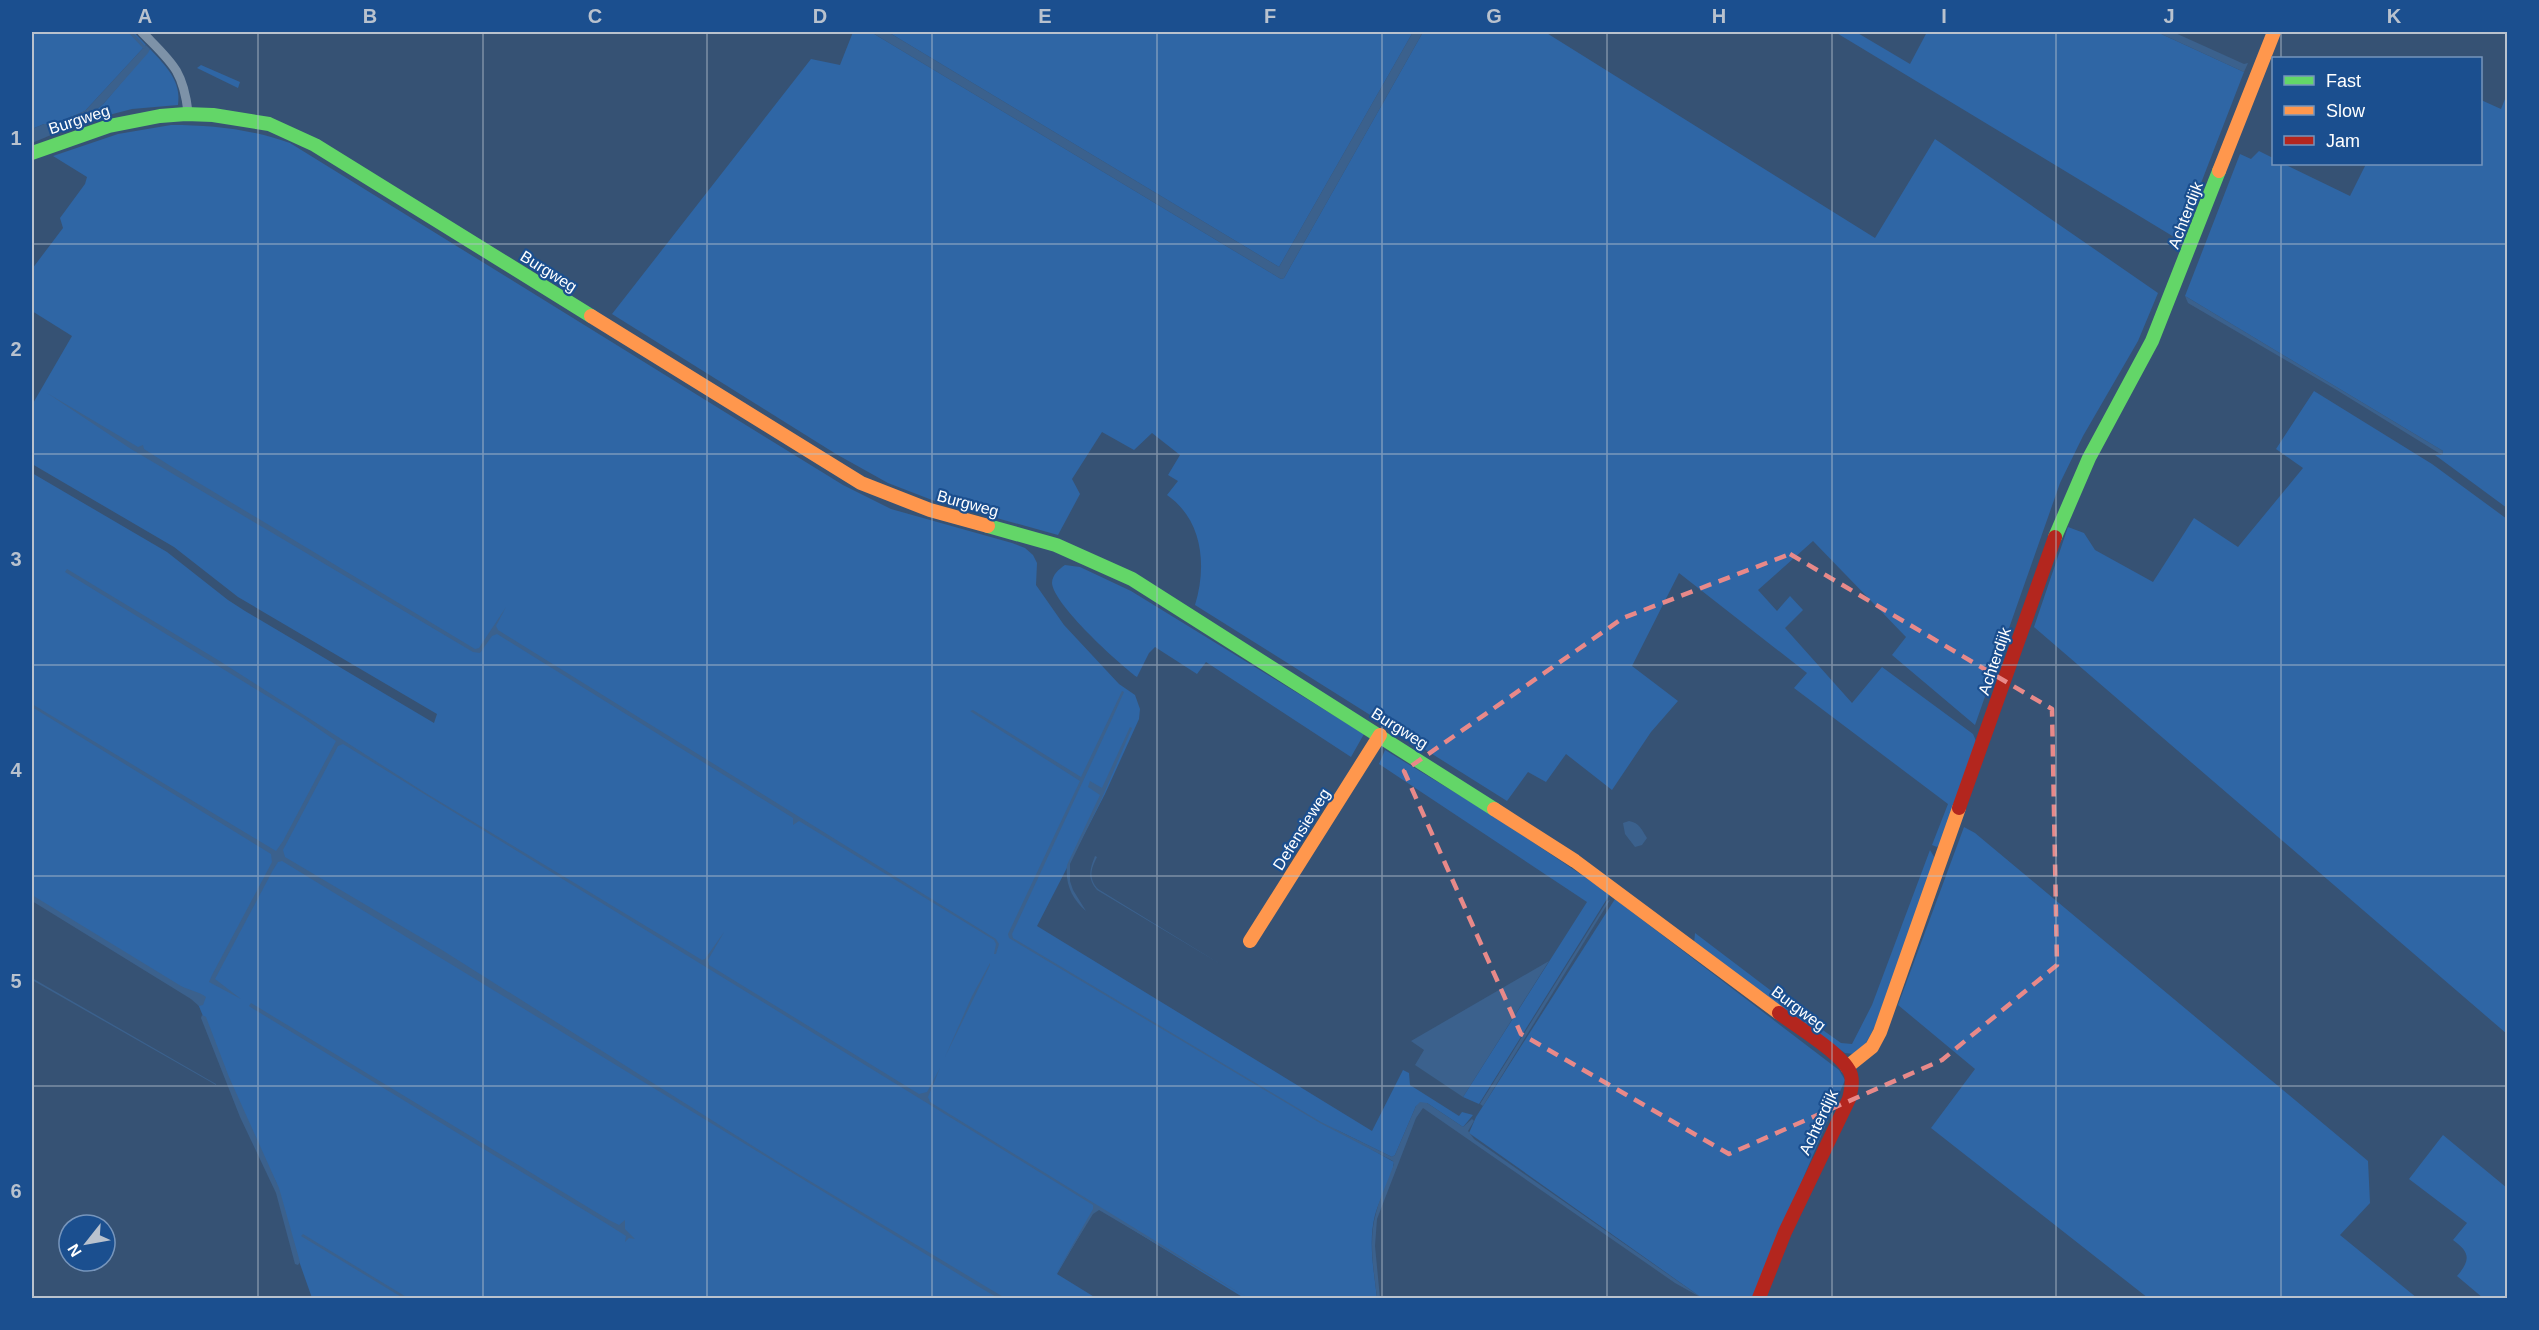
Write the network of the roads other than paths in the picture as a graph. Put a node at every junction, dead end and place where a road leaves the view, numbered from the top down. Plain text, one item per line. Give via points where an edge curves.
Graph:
1 (142, 32) edge
2 (2274, 32) edge
3 (188, 112) junction
4 (32, 153) edge
5 (1380, 735) junction
6 (1250, 941) dead end
7 (1847, 1067) junction
8 (1760, 1299) edge

1 - 3 street via 173,65 185,87
2 - 7 main road, Achterdijk via 2152,341 2089,458 2060,522 1880,1032 1872,1047
3 - 4 main road, Burgweg via 135,118
3 - 5 main road, Burgweg via 273,125 315,145 861,483 930,510 1056,544 1094,560 1132,579
5 - 6 main road, Defensieweg
5 - 7 main road, Burgweg via 1575,861
7 - 8 main road, Achterdijk via 1853,1080 1849,1099 1785,1232

